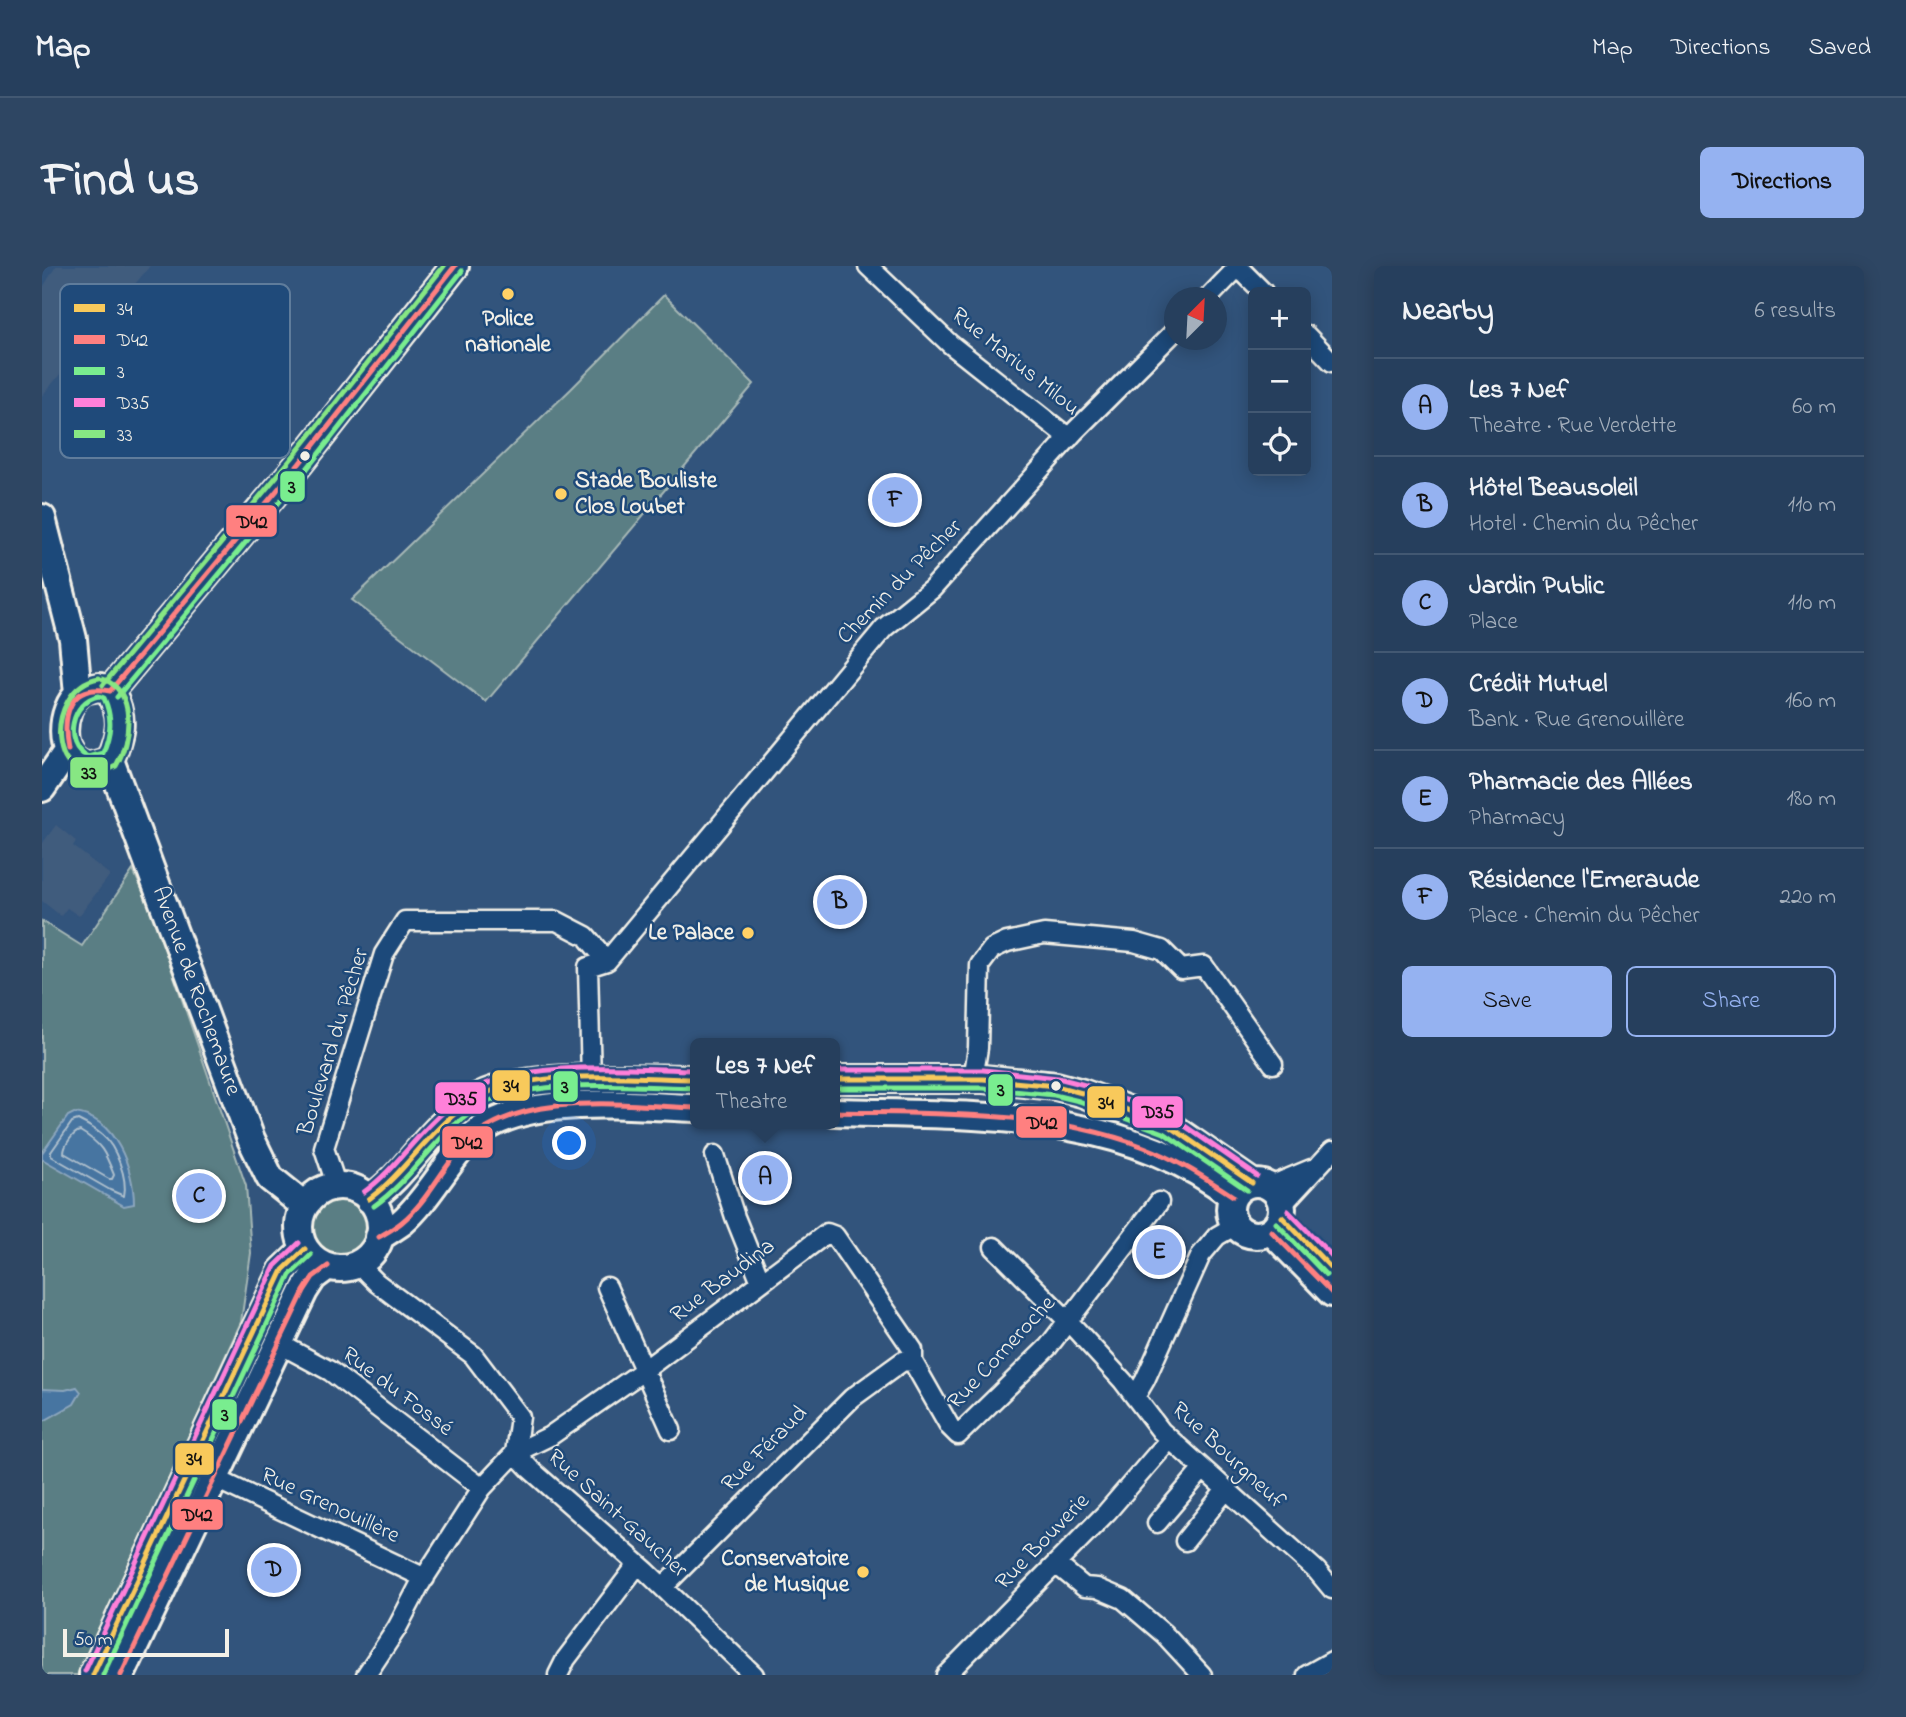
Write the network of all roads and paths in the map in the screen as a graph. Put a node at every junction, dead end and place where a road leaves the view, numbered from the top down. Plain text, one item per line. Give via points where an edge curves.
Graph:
1 (455, 266) edge
2 (868, 266) edge
3 (1239, 267) edge
4 (1219, 287) edge
5 (1258, 287) edge
6 (1311, 340) edge
7 (1164, 342) edge
8 (1332, 362) edge
9 (1069, 438) junction
10 (42, 518) edge
11 (110, 691) junction
12 (78, 694) junction
13 (68, 750) junction
14 (110, 760) junction
15 (42, 788) edge
16 (607, 961) junction
17 (1273, 1064) dead end
18 (592, 1079) junction
19 (690, 1079) edge
20 (840, 1079) edge
21 (973, 1079) junction
22 (690, 1108) edge
23 (840, 1112) edge
24 (1332, 1151) edge
25 (715, 1155) dead end
26 (337, 1187) junction
27 (369, 1199) junction
28 (1159, 1202) dead end
29 (1265, 1203) junction
30 (305, 1206) junction
31 (1236, 1226) junction
32 (379, 1237) junction
33 (993, 1247) dead end
34 (305, 1249) junction
35 (358, 1264) junction
36 (328, 1266) junction
37 (1332, 1269) edge
38 (761, 1282) junction
39 (607, 1287) dead end
40 (1332, 1293) edge
41 (1068, 1321) junction
42 (278, 1343) junction
43 (913, 1362) junction
44 (643, 1371) junction
45 (1135, 1397) junction
46 (671, 1430) dead end
47 (1170, 1439) junction
48 (516, 1453) junction
49 (1203, 1469) junction
50 (214, 1478) junction
51 (482, 1488) junction
52 (1226, 1490) junction
53 (1157, 1523) dead end
54 (1185, 1541) dead end
55 (638, 1564) junction
56 (1056, 1564) junction
57 (425, 1578) junction
58 (663, 1587) junction
59 (1332, 1589) edge
60 (1332, 1661) edge
61 (93, 1675) edge
62 (121, 1675) edge
63 (366, 1675) edge
64 (558, 1675) edge
65 (754, 1675) edge
66 (946, 1675) edge
67 (1202, 1675) edge
68 (1307, 1675) edge

1 - 11 main road via 292,473
2 - 9 street, Rue Marius Milou via 950,344
3 - 4 street
3 - 5 street
6 - 8 street
7 - 9 street, Chemin du Pêcher
9 - 16 street, Chemin du Pêcher via 932,589 884,628
10 - 12 main road via 73,639
11 - 12 main road via 100,687
11 - 14 main road via 119,706 121,724
12 - 13 main road via 67,715 64,735
13 - 14 main road via 73,760 83,765
13 - 15 main road
14 - 30 main road, Avenue de Rochemaure via 251,1139 270,1178
16 - 18 street via 588,967
16 - 26 street, Boulevard du Pêcher via 586,936 557,921 405,920 384,954 324,1148
17 - 21 street via 1204,966 1181,970 1162,950 1134,942 1044,934 992,949 980,965
18 - 19 main road
18 - 27 main road via 507,1087 478,1096 449,1118 402,1172
20 - 21 main road
21 - 29 main road via 1056,1086 1168,1125
22 - 32 main road via 568,1104 511,1116 469,1140 402,1221
23 - 29 main road via 979,1116 1081,1127 1163,1153
24 - 29 street
25 - 38 street
26 - 27 main road via 354,1189
26 - 30 main road via 319,1192
27 - 32 main road via 379,1216
28 - 41 street, Rue Corneroche
29 - 31 main road via 1230,1206
29 - 31 main road via 1262,1235
29 - 37 main road
29 - 40 main road
30 - 34 main road via 299,1223
31 - 45 street via 1217,1236 1201,1255
32 - 35 main road via 372,1253
33 - 41 street, Rue Bourgneuf
34 - 36 main road
34 - 61 main road via 283,1270
35 - 36 main road
35 - 48 street, Rue Saint-Gaucher via 473,1355 520,1417
36 - 42 main road via 313,1277
38 - 43 street, Rue Baudina via 827,1233 835,1236 913,1350
38 - 44 street, Rue Baudina
39 - 44 street
41 - 43 street, Rue Corneroche via 1048,1347 958,1435
41 - 45 street, Rue Bourgneuf
42 - 50 main road
42 - 51 street, Rue du Fossé via 330,1371
43 - 58 street, Rue Féraud via 903,1361 852,1398
44 - 46 street
44 - 48 street, Rue Baudina via 551,1436
45 - 47 street, Rue Bourgneuf
47 - 49 street, Rue Bourgneuf
47 - 56 street, Rue Bouverie
48 - 51 street, Rue Baudina
48 - 55 street, Rue Saint-Gaucher
49 - 52 street, Rue Bourgneuf
49 - 53 street
50 - 57 street, Rue Grenouillère
50 - 62 main road
51 - 57 street, Rue Baudina
52 - 54 street
52 - 59 street, Rue Bourgneuf
55 - 58 street, Rue Saint-Gaucher
55 - 64 street
56 - 66 street, Rue Bouverie
56 - 67 street via 1084,1587 1123,1599
57 - 63 street, Rue Baudina
58 - 65 street, Rue Saint-Gaucher
60 - 68 street

